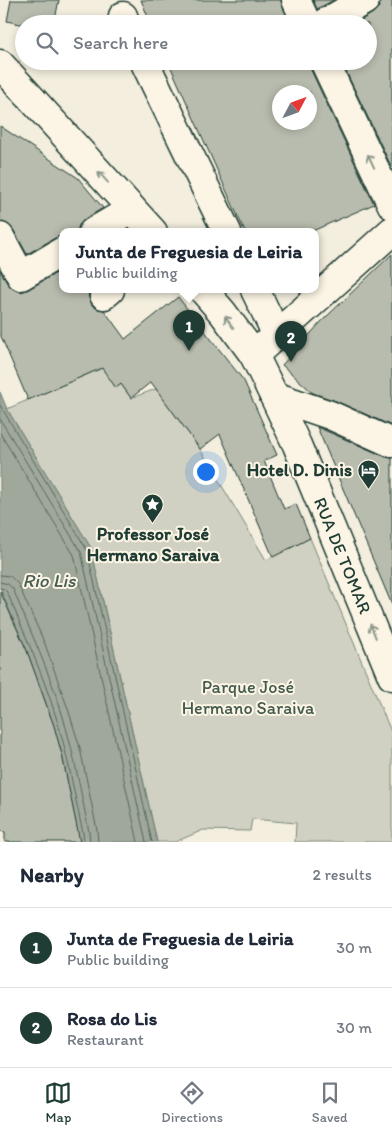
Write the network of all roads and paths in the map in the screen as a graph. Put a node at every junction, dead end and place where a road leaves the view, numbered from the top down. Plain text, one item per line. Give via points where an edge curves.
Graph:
1 (296, 0) edge
2 (365, 0) edge
3 (303, 15) edge
4 (339, 15) edge
5 (0, 64) edge
6 (148, 70) edge
7 (328, 70) edge
8 (392, 205) edge
9 (132, 209) junction
10 (100, 228) edge
11 (149, 228) edge
12 (225, 228) edge
13 (392, 231) edge
14 (0, 237) edge
15 (59, 253) edge
16 (206, 293) edge
17 (256, 293) edge
18 (277, 334) junction
19 (254, 355) junction
20 (274, 396) junction
21 (392, 443) edge
22 (392, 676) edge

1 - 3 street
2 - 4 street
9 -> 5 street
6 - 12 street
8 -> 7 street
9 - 10 street
9 - 11 street
13 - 18 street
14 - 15 street via 21,276
19 -> 16 street, RUA DE TOMAR
17 - 18 street
18 - 19 street
19 - 20 street, RUA DE TOMAR
20 - 21 street via 330,415
22 -> 20 street, RUA DE TOMAR

